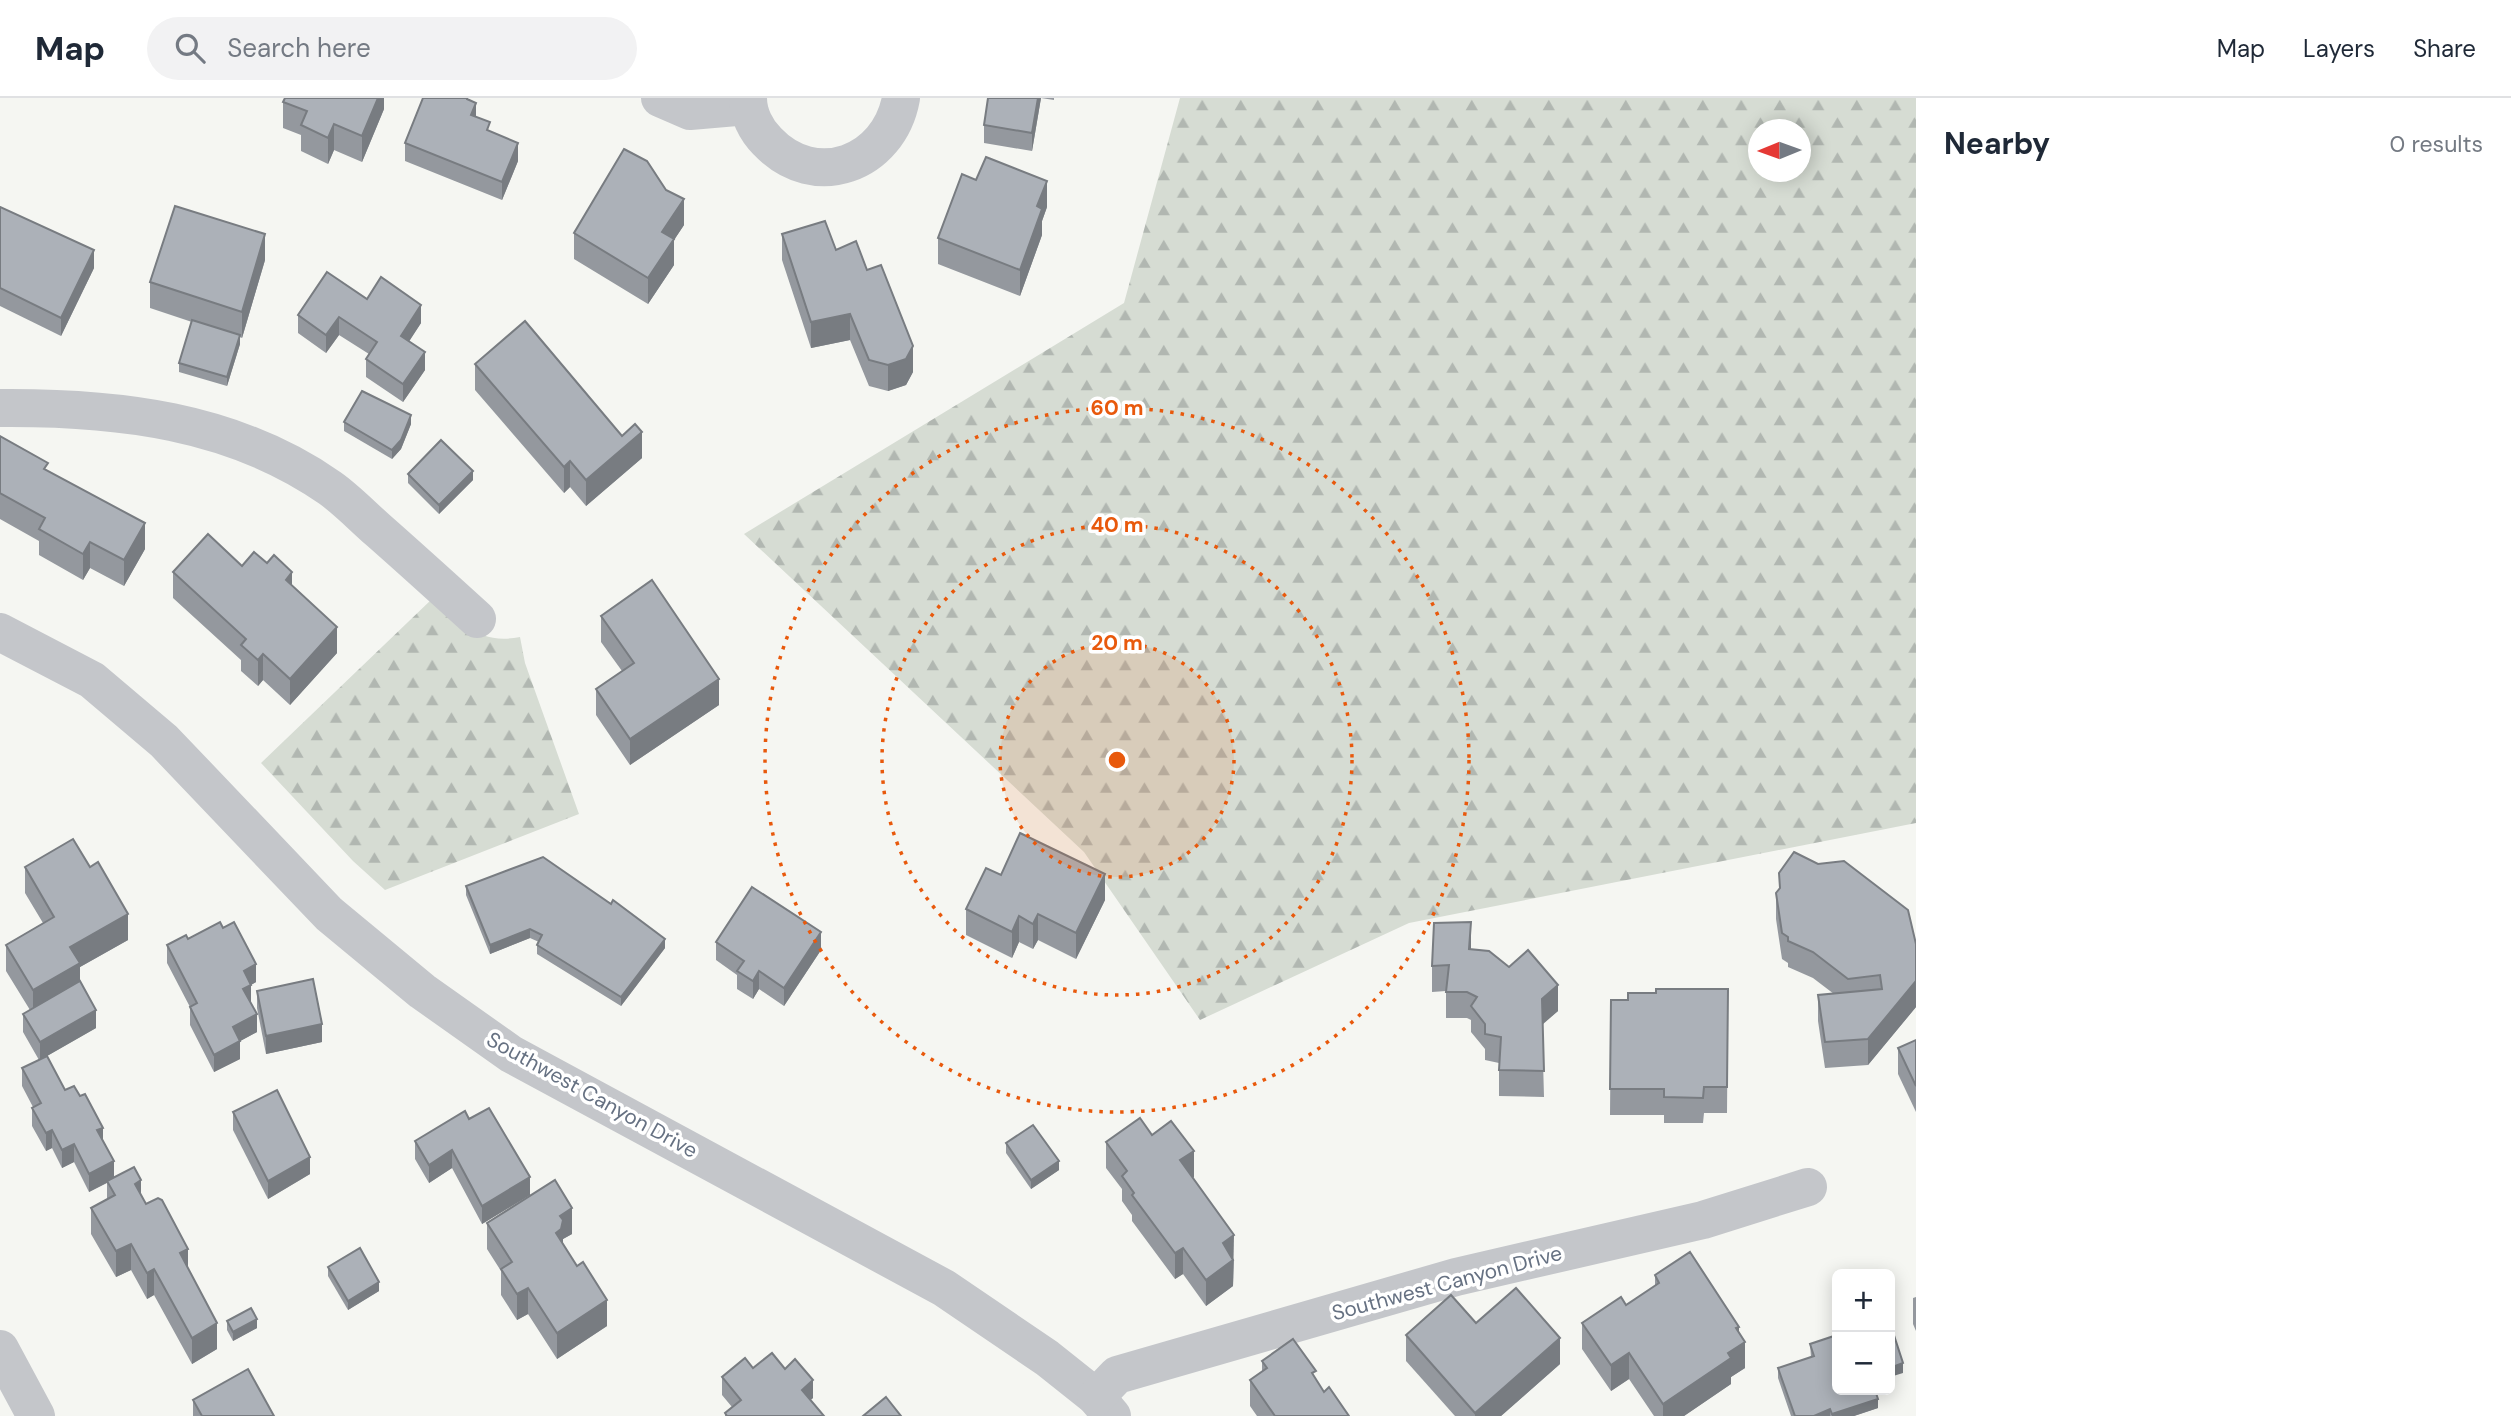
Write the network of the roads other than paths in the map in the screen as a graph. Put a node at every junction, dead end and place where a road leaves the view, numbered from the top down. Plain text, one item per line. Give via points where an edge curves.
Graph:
1 (660, 98) edge
2 (901, 98) edge
3 (748, 102) edge
4 (0, 408) edge
5 (477, 619) dead end
6 (0, 632) edge
7 (1808, 1187) dead end
8 (0, 1349) edge
9 (1104, 1407) edge
10 (36, 1416) edge

1 - 3 street via 690,111
2 - 3 street via 898,116 883,141 862,158 832,167 802,164 777,151 759,132
4 - 5 street via 130,414 179,422 256,446 333,489
6 - 9 street, Southwest Canyon Drive via 92,680 164,741 329,914 422,991 512,1054 944,1289 1047,1358
7 - 9 street, Southwest Canyon Drive via 1703,1220 1456,1277 1117,1375
8 - 10 street

